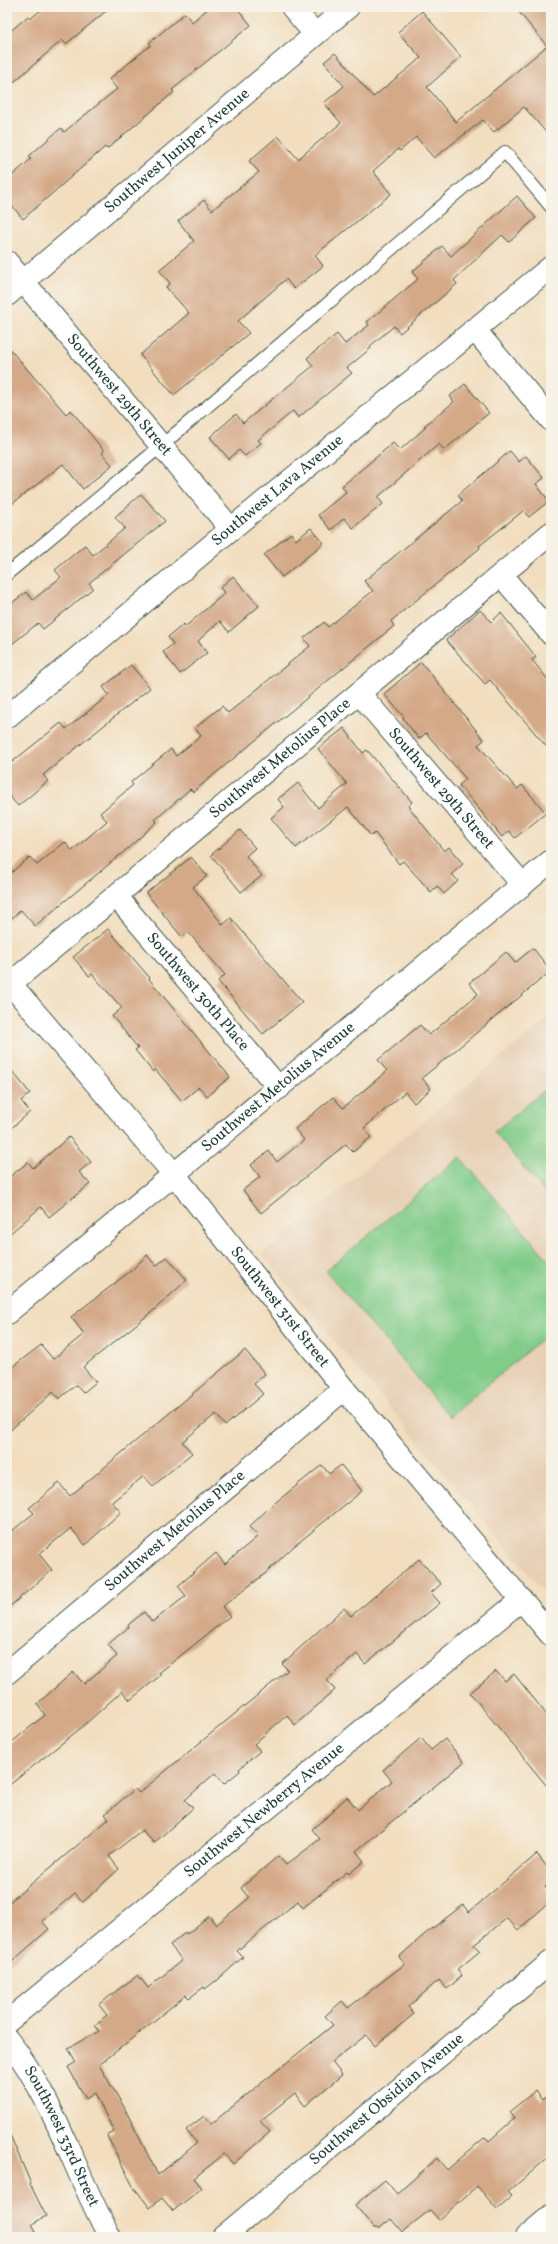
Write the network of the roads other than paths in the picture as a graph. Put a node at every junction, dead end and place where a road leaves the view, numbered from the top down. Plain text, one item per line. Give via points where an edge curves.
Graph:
1 (292, 7) edge
2 (348, 7) edge
3 (315, 34) junction
4 (551, 207) edge
5 (7, 262) edge
6 (551, 267) edge
7 (15, 288) edge
8 (474, 329) junction
9 (551, 420) edge
10 (161, 446) junction
11 (231, 529) junction
12 (551, 533) edge
13 (7, 574) edge
14 (501, 575) junction
15 (551, 634) edge
16 (359, 693) junction
17 (7, 717) edge
18 (551, 862) edge
19 (523, 885) junction
20 (116, 896) junction
21 (9, 982) edge
22 (279, 1088) junction
23 (174, 1174) junction
24 (7, 1313) edge
25 (344, 1389) junction
26 (521, 1600) junction
27 (551, 1635) edge
28 (7, 1673) edge
29 (551, 1962) edge
30 (7, 2022) edge
31 (7, 2039) edge
32 (551, 2216) edge
33 (110, 2237) edge
34 (223, 2237) edge
35 (526, 2237) edge

1 - 3 street
2 - 3 street, Southwest Juniper Avenue
3 - 7 street, Southwest Juniper Avenue
4 - 10 lane via 505,152
5 - 7 street, Southwest 29th Street
6 - 8 street, Southwest Lava Avenue
7 - 10 street, Southwest 29th Street
8 - 9 street
8 - 11 street, Southwest Lava Avenue
10 - 11 street, Southwest 29th Street
10 - 13 lane
11 - 17 street, Southwest Lava Avenue
12 - 14 street, Southwest Metolius Place
14 - 15 street
14 - 16 street, Southwest Metolius Place
16 - 19 street, Southwest 29th Street
16 - 20 street, Southwest Metolius Place
18 - 19 street, Southwest Metolius Avenue
19 - 22 street, Southwest Metolius Avenue
20 - 21 street, Southwest Metolius Place
20 - 22 street, Southwest 30th Place
21 - 23 street, Southwest 31st Street
22 - 23 street, Southwest Metolius Avenue
23 - 24 street, Southwest Metolius Avenue
23 - 25 street, Southwest 31st Street
25 - 26 street, Southwest 31st Street
25 - 28 street, Southwest Metolius Place
26 - 27 street, Southwest 31st Street
26 - 30 street, Southwest Newberry Avenue
29 - 34 street, Southwest Obsidian Avenue
31 - 33 street, Southwest 33rd Street via 23,2059 39,2087
32 - 35 street

